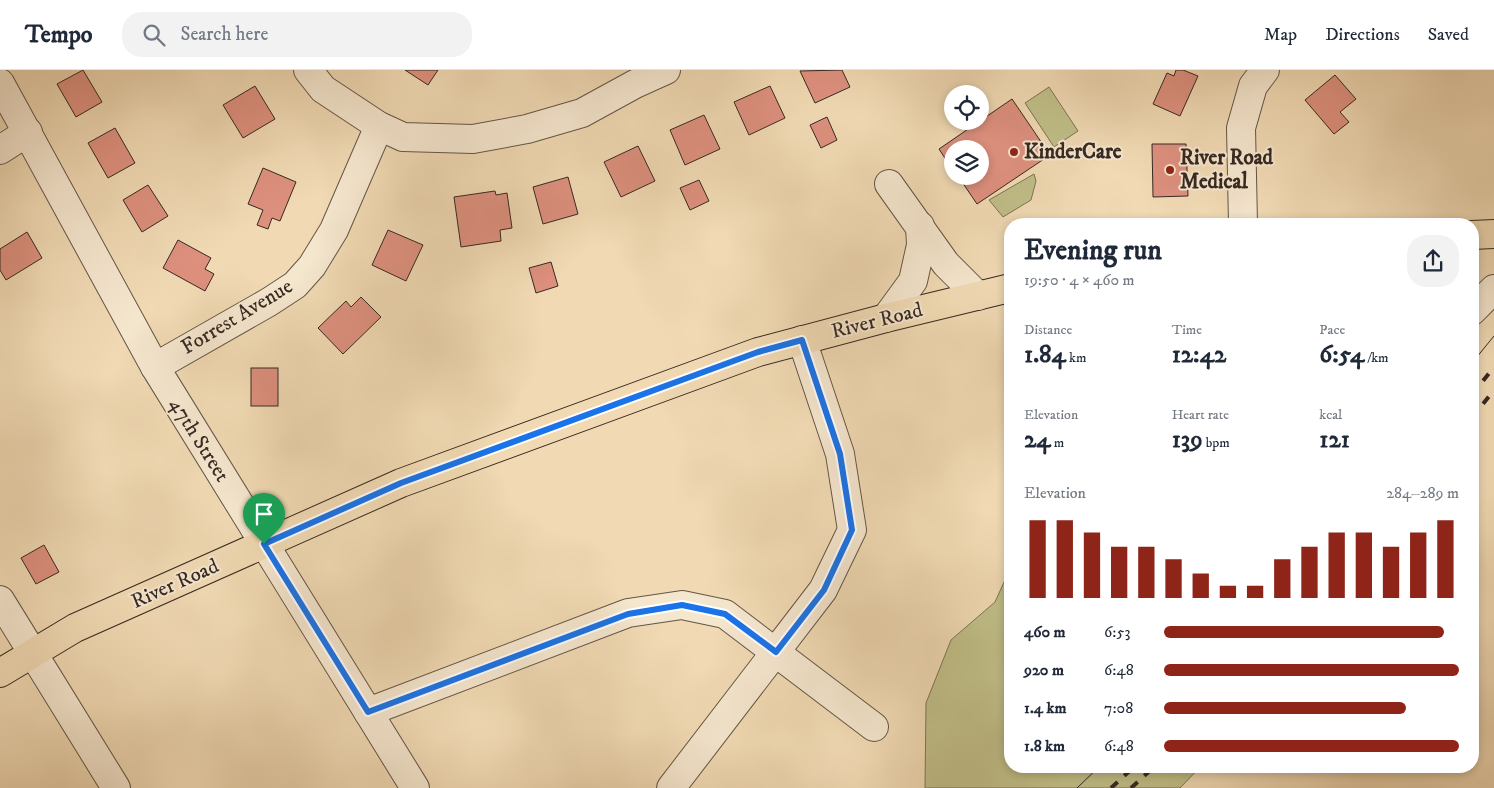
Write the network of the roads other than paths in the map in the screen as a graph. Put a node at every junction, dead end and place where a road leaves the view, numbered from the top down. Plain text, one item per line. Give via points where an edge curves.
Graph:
1 (308, 70) edge
2 (666, 70) edge
3 (1264, 70) edge
4 (632, 77) edge
5 (0, 82) edge
6 (379, 126) junction
7 (28, 132) junction
8 (0, 150) edge
9 (889, 184) dead end
10 (1243, 218) edge
11 (920, 226) junction
12 (1494, 234) edge
13 (1479, 235) edge
14 (1494, 289) edge
15 (1004, 290) edge
16 (978, 296) junction
17 (1479, 304) edge
18 (886, 318) junction
19 (802, 340) junction
20 (155, 367) junction
21 (264, 544) junction
22 (0, 600) edge
23 (776, 652) junction
24 (31, 654) junction
25 (0, 673) edge
26 (368, 712) junction
27 (874, 727) dead end
28 (116, 788) edge
29 (415, 788) edge
30 (671, 788) edge

1 - 6 street via 323,89
2 - 4 street
3 - 10 street via 1253,86 1241,128
4 - 6 street via 582,113 527,129 473,139 403,137
5 - 7 street, 47th Street
6 - 20 street, Forrest Avenue via 334,230 312,266 295,285
7 - 8 street
7 - 20 street, 47th Street
9 - 11 street
11 - 16 street via 946,264
11 - 18 street via 922,245 913,282
12 - 13 main road
14 - 17 street
15 - 16 main road, River Road
16 - 18 main road, River Road
18 - 19 main road, River Road
19 - 21 main road, River Road via 758,352 401,483
19 - 23 street via 840,454 852,530 824,590
20 - 21 street, 47th Street
21 - 24 main road, River Road via 75,628
21 - 26 street, 47th Street
22 - 24 street
23 - 26 street via 725,614 682,605 628,614
23 - 27 street
23 - 30 street
24 - 25 main road, River Road
24 - 28 street
26 - 29 street, 47th Street

